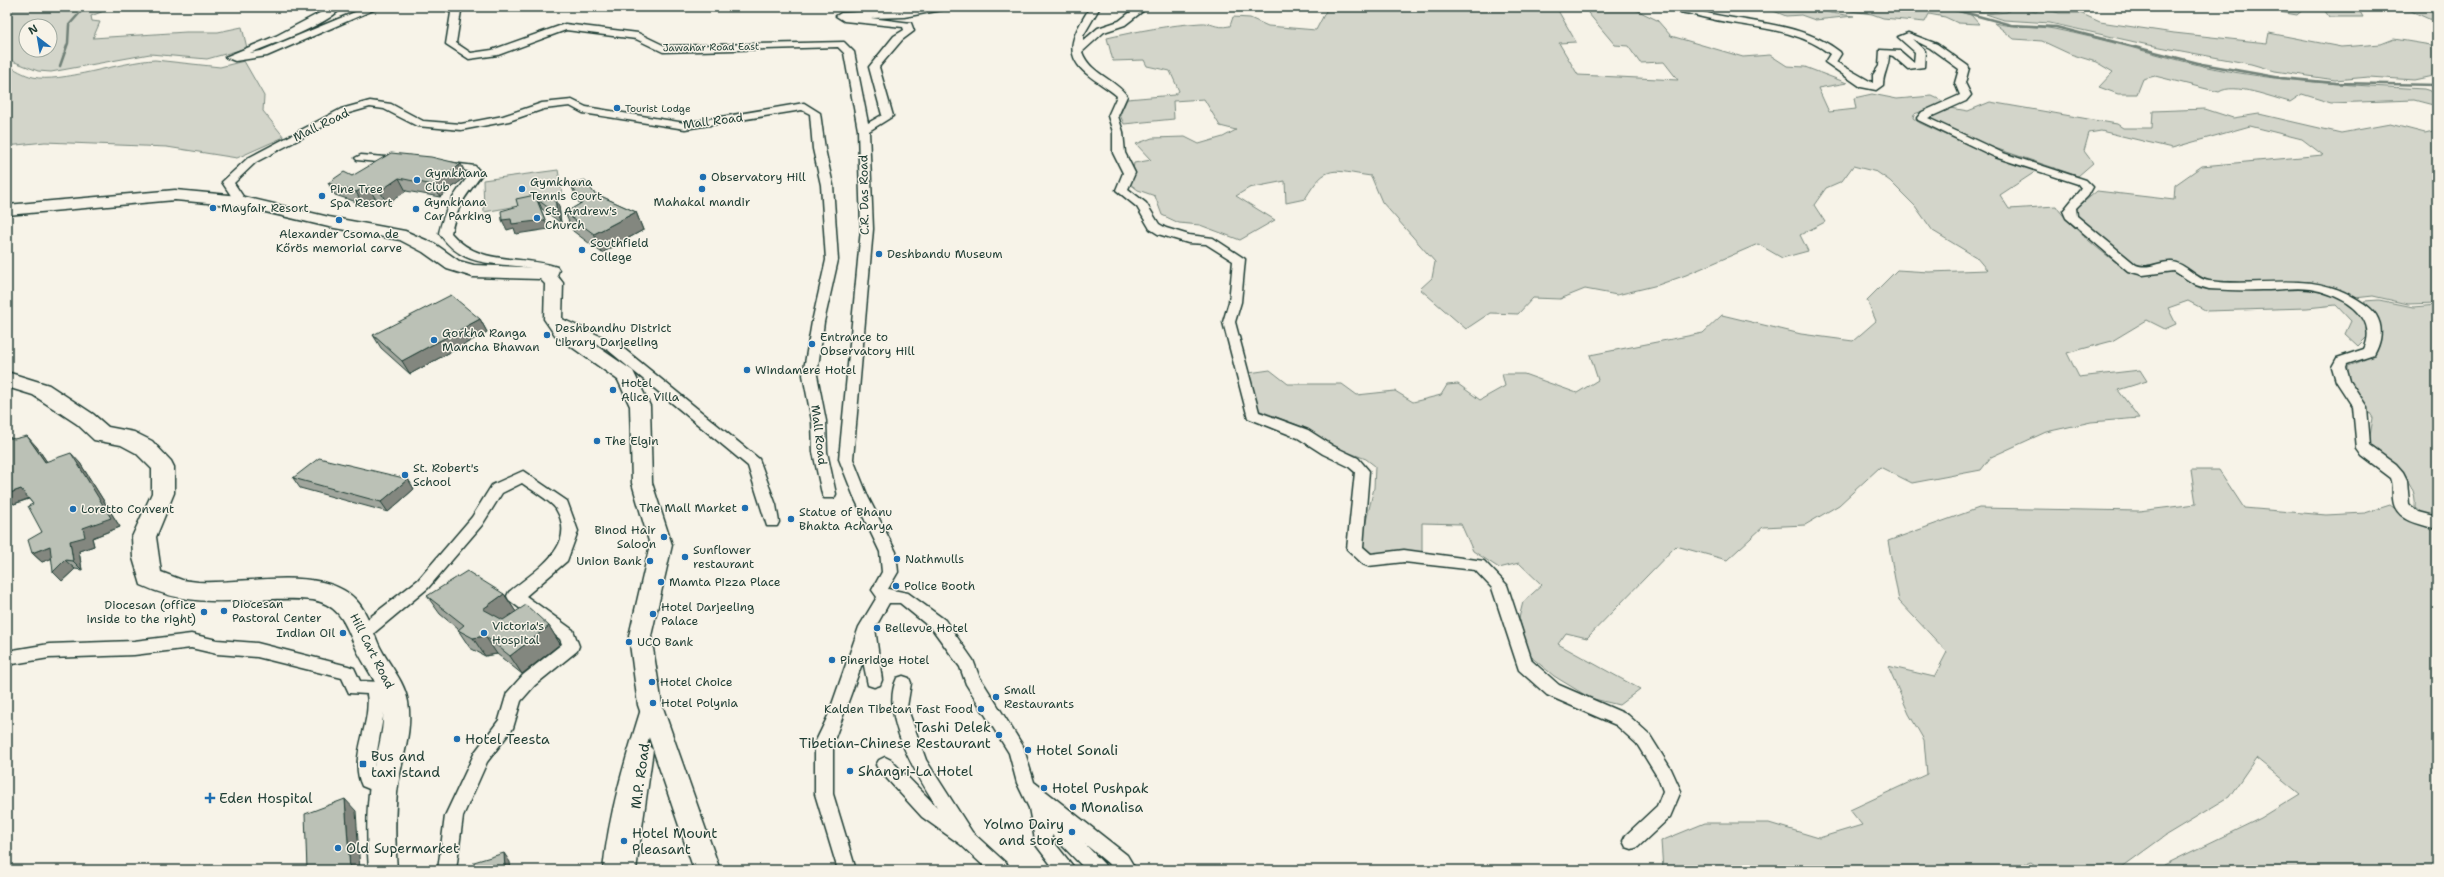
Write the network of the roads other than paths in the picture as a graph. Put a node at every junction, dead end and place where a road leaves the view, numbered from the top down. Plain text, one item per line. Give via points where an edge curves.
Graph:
1 (337, 7) edge
2 (375, 7) edge
3 (446, 7) edge
4 (942, 7) edge
5 (1095, 7) edge
6 (1143, 7) edge
7 (1676, 7) edge
8 (1077, 51) junction
9 (863, 130) junction
10 (361, 158) dead end
11 (408, 161) edge
12 (430, 164) edge
13 (240, 201) junction
14 (7, 210) edge
15 (550, 277) junction
16 (553, 319) junction
17 (7, 379) edge
18 (829, 494) dead end
19 (772, 522) dead end
20 (2437, 522) edge
21 (885, 597) junction
22 (867, 627) junction
23 (362, 633) junction
24 (7, 658) edge
25 (874, 680) dead end
26 (903, 683) dead end
27 (650, 705) junction
28 (885, 764) dead end
29 (1026, 783) junction
30 (384, 787) junction
31 (1038, 808) junction
32 (966, 838) junction
33 (1632, 841) dead end
34 (1096, 868) edge
35 (383, 870) edge
36 (447, 870) edge
37 (612, 870) edge
38 (627, 870) edge
39 (706, 870) edge
40 (848, 870) edge
41 (1001, 870) edge
42 (1068, 870) edge
43 (1127, 870) edge

1 - 2 street via 280,38 230,57 263,54
3 - 9 street, Jawahar Road East via 456,11 457,17 450,32 451,44 469,56 494,53 565,27 638,36 663,49 840,44 850,52
4 - 9 street via 904,14 842,15 844,18 908,25 909,31 898,38 874,67 888,116
5 - 8 street via 1078,36
6 - 8 street via 1122,23 1101,30
7 - 20 street via 1721,19 1784,30 1823,45 1836,54 1830,62 1832,64 1869,87 1878,85 1878,75 1884,66 1884,52 1896,53 1912,67 1920,65 1920,51 1903,37 1916,36 1964,68 1960,83 1966,95 1922,118 1999,155 2082,182 2087,187 2086,192 2072,204 2069,211 2072,218 2132,268 2144,272 2166,265 2177,267 2203,284 2222,286 2307,285 2326,288 2351,300 2369,313 2376,329 2375,341 2369,352 2342,361 2339,367 2344,386 2359,405 2363,422 2360,437 2364,450 2383,462 2398,476 2401,490 2399,499 2404,510 2416,517
8 - 33 street via 1078,58 1088,73 1116,89 1122,96 1113,116 1118,132 1119,153 1129,173 1122,190 1124,194 1142,205 1154,226 1162,231 1188,239 1209,241 1239,259 1235,302 1229,322 1253,416 1303,434 1353,462 1362,471 1355,549 1368,560 1404,556 1479,565 1499,585 1525,665 1554,690 1622,720 1643,739 1665,774 1672,791 1664,811
9 - 21 street, C.R. Das Road via 867,229 846,459 888,552 890,572 880,590
10 - 11 street
12 - 15 street via 471,168 476,174 450,212 445,233 454,248 469,257 483,260 547,267 553,270
13 - 14 main road via 175,195
13 - 15 main road via 329,222 405,236 453,264 473,271 538,272
13 - 18 street, Mall Road via 228,182 252,160 345,111 370,104 387,106 422,124 461,127 505,119 542,106 572,103 583,110 684,126 804,106 815,113 827,185 832,260 818,322 810,375 819,421 820,452
15 - 16 main road via 554,283
16 - 19 street via 613,347 754,463
16 - 27 main road via 562,330 626,376 640,406 642,483 661,545 640,636
17 - 23 highway, Hill Cart Road via 41,390 85,419 102,434 126,438 144,447 163,467 163,493 144,537 145,558 150,578 165,587 199,593 308,588 321,591 349,607
21 - 22 street
21 - 29 street via 902,597 939,625 967,665 972,679 1017,751
22 - 25 street
22 - 40 street via 824,743 824,794
23 - 30 highway, Hill Cart Road via 368,649 389,682 395,702 396,728
23 - 36 street via 423,584 477,521 497,489 523,476 562,505 572,531 562,557 515,596 567,635 571,646 529,680 513,698 507,723 481,757 454,816
24 - 30 street via 49,651 134,648 191,641 217,647 257,650 348,673 356,688 374,687 377,706 365,768 368,780
26 - 32 street via 899,707 919,763
27 - 37 street via 622,796 613,846
27 - 38 street, M.P. Road
27 - 39 main road
28 - 32 street via 928,811
29 - 31 street
29 - 43 street
30 - 35 highway, Hill Cart Road via 381,831
31 - 34 street
31 - 42 street via 1045,845
32 - 41 street

